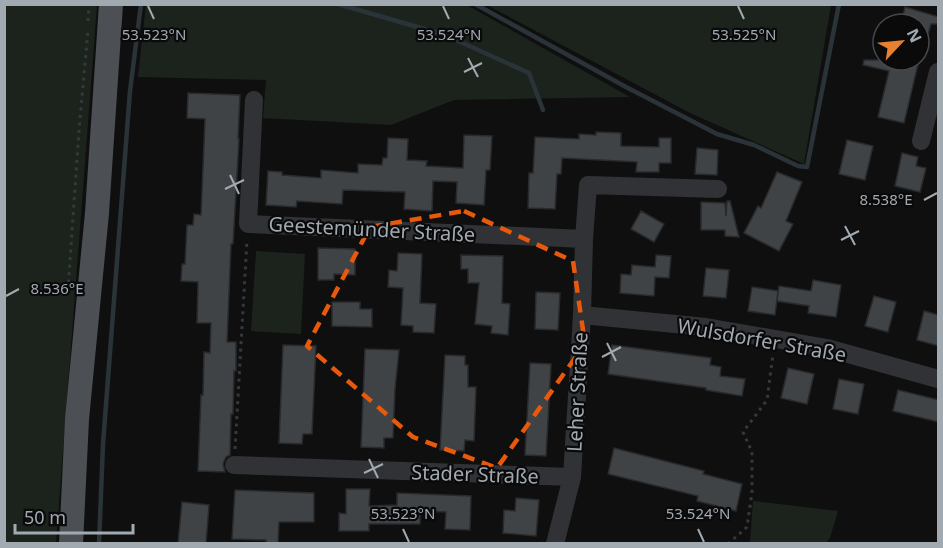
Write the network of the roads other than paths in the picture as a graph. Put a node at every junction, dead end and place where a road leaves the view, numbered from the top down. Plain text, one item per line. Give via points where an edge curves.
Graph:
1 (111, 4) edge
2 (939, 72) edge
3 (254, 100) dead end
4 (921, 141) dead end
5 (718, 189) dead end
6 (584, 239) junction
7 (582, 315) junction
8 (939, 379) edge
9 (234, 465) road end
10 (572, 477) junction
11 (71, 543) edge
12 (555, 543) edge

1 - 11 main road via 97,213 77,419
2 - 4 street
3 - 6 street, Geestemünder Straße via 248,224
5 - 6 street, Leher Straße via 588,185
6 - 7 street, Leher Straße
7 - 8 street, Wulsdorfer Straße via 706,327 827,348
7 - 10 street, Leher Straße
9 - 10 street, Stader Straße
10 - 12 street, Leher Straße

